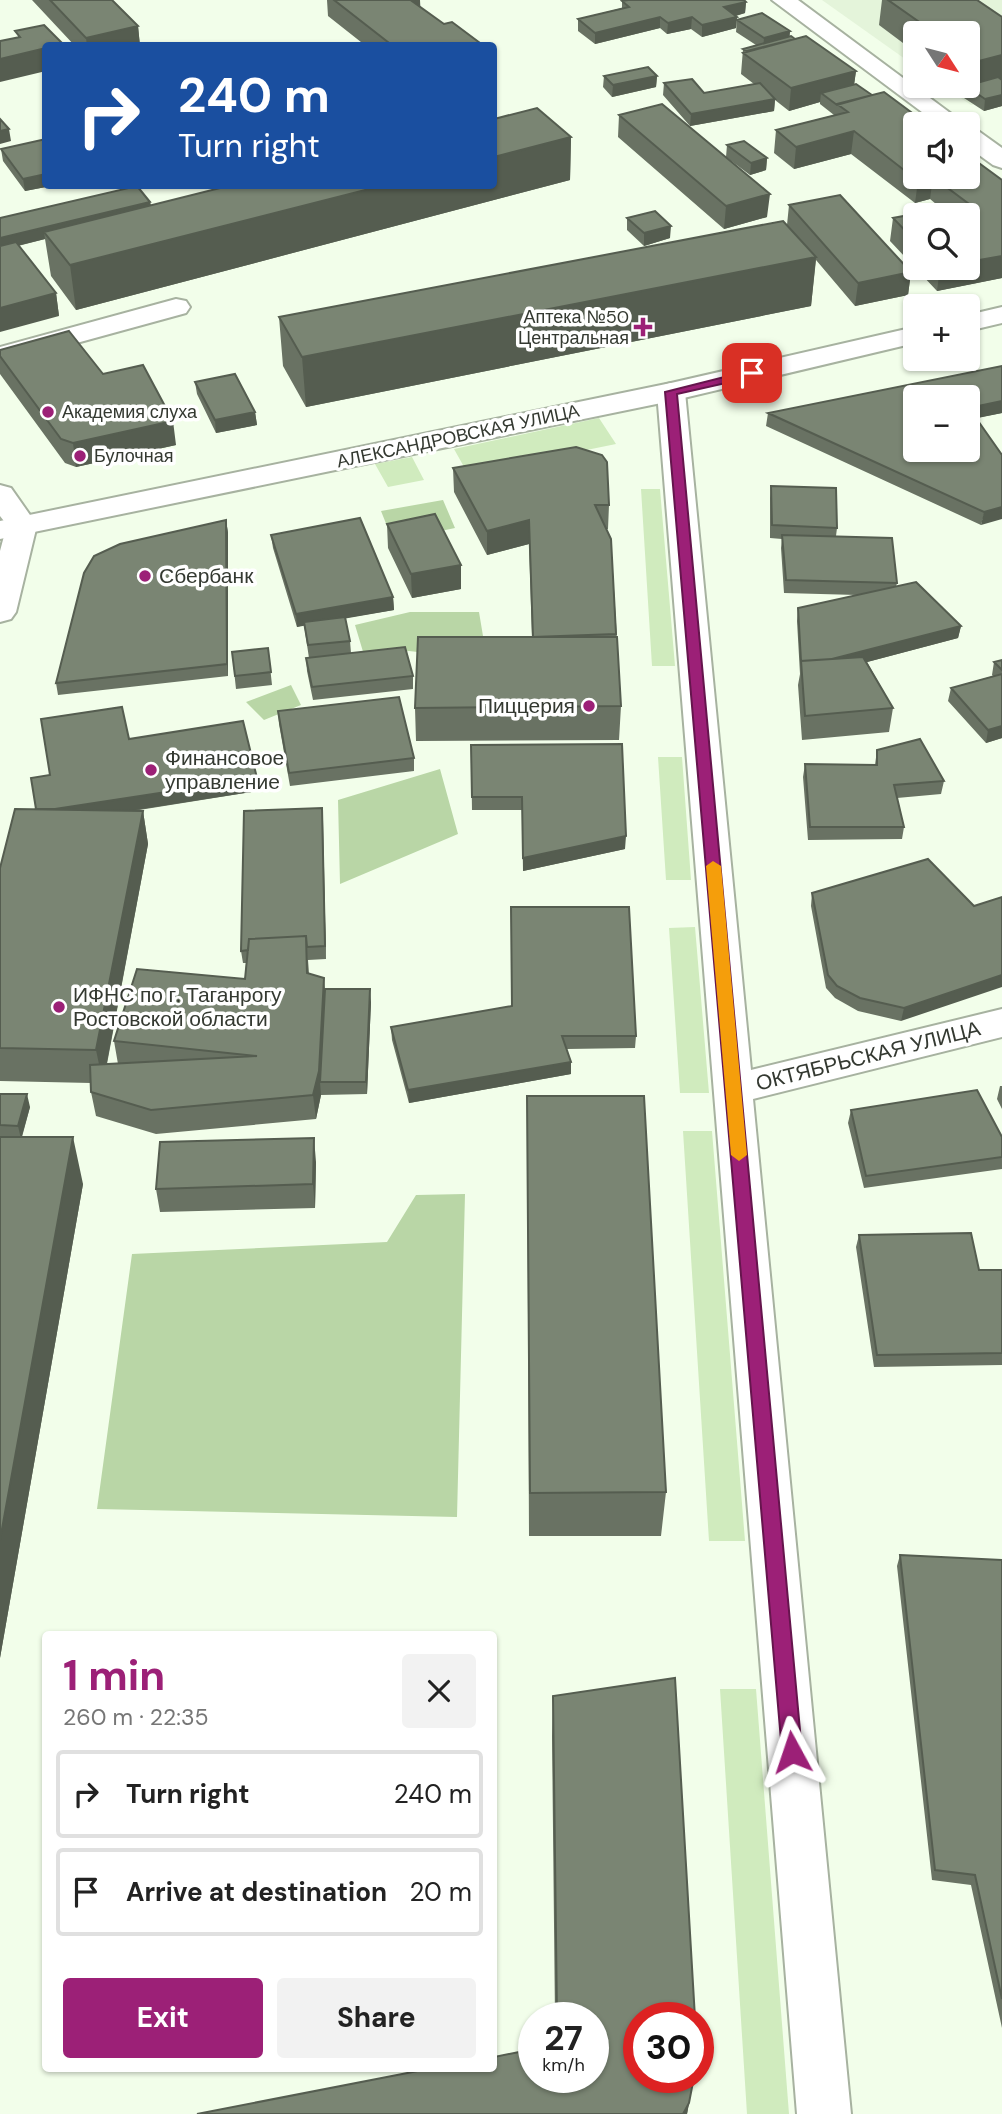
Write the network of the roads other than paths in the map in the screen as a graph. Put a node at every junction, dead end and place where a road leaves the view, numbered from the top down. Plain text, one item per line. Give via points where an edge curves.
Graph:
1 (783, 0) edge
2 (937, 112) edge
3 (980, 144) edge
4 (1002, 160) edge
5 (176, 307) dead end
6 (1002, 315) edge
7 (980, 320) edge
8 (903, 338) edge
9 (0, 356) edge
10 (671, 392) junction
11 (0, 494) edge
12 (11, 528) edge
13 (0, 612) edge
14 (1002, 1023) edge
15 (733, 1089) junction
16 (824, 2114) edge

1 - 2 street
3 - 4 street
5 - 9 street
6 - 7 street
8 - 10 street, АЛЕКСАНДРОВСКАЯ УЛИЦА
10 - 12 street, АЛЕКСАНДРОВСКАЯ УЛИЦА
10 - 15 street
11 - 12 street
12 - 13 street
14 - 15 street, ОКТЯБРЬСКАЯ УЛИЦА
15 - 16 street

